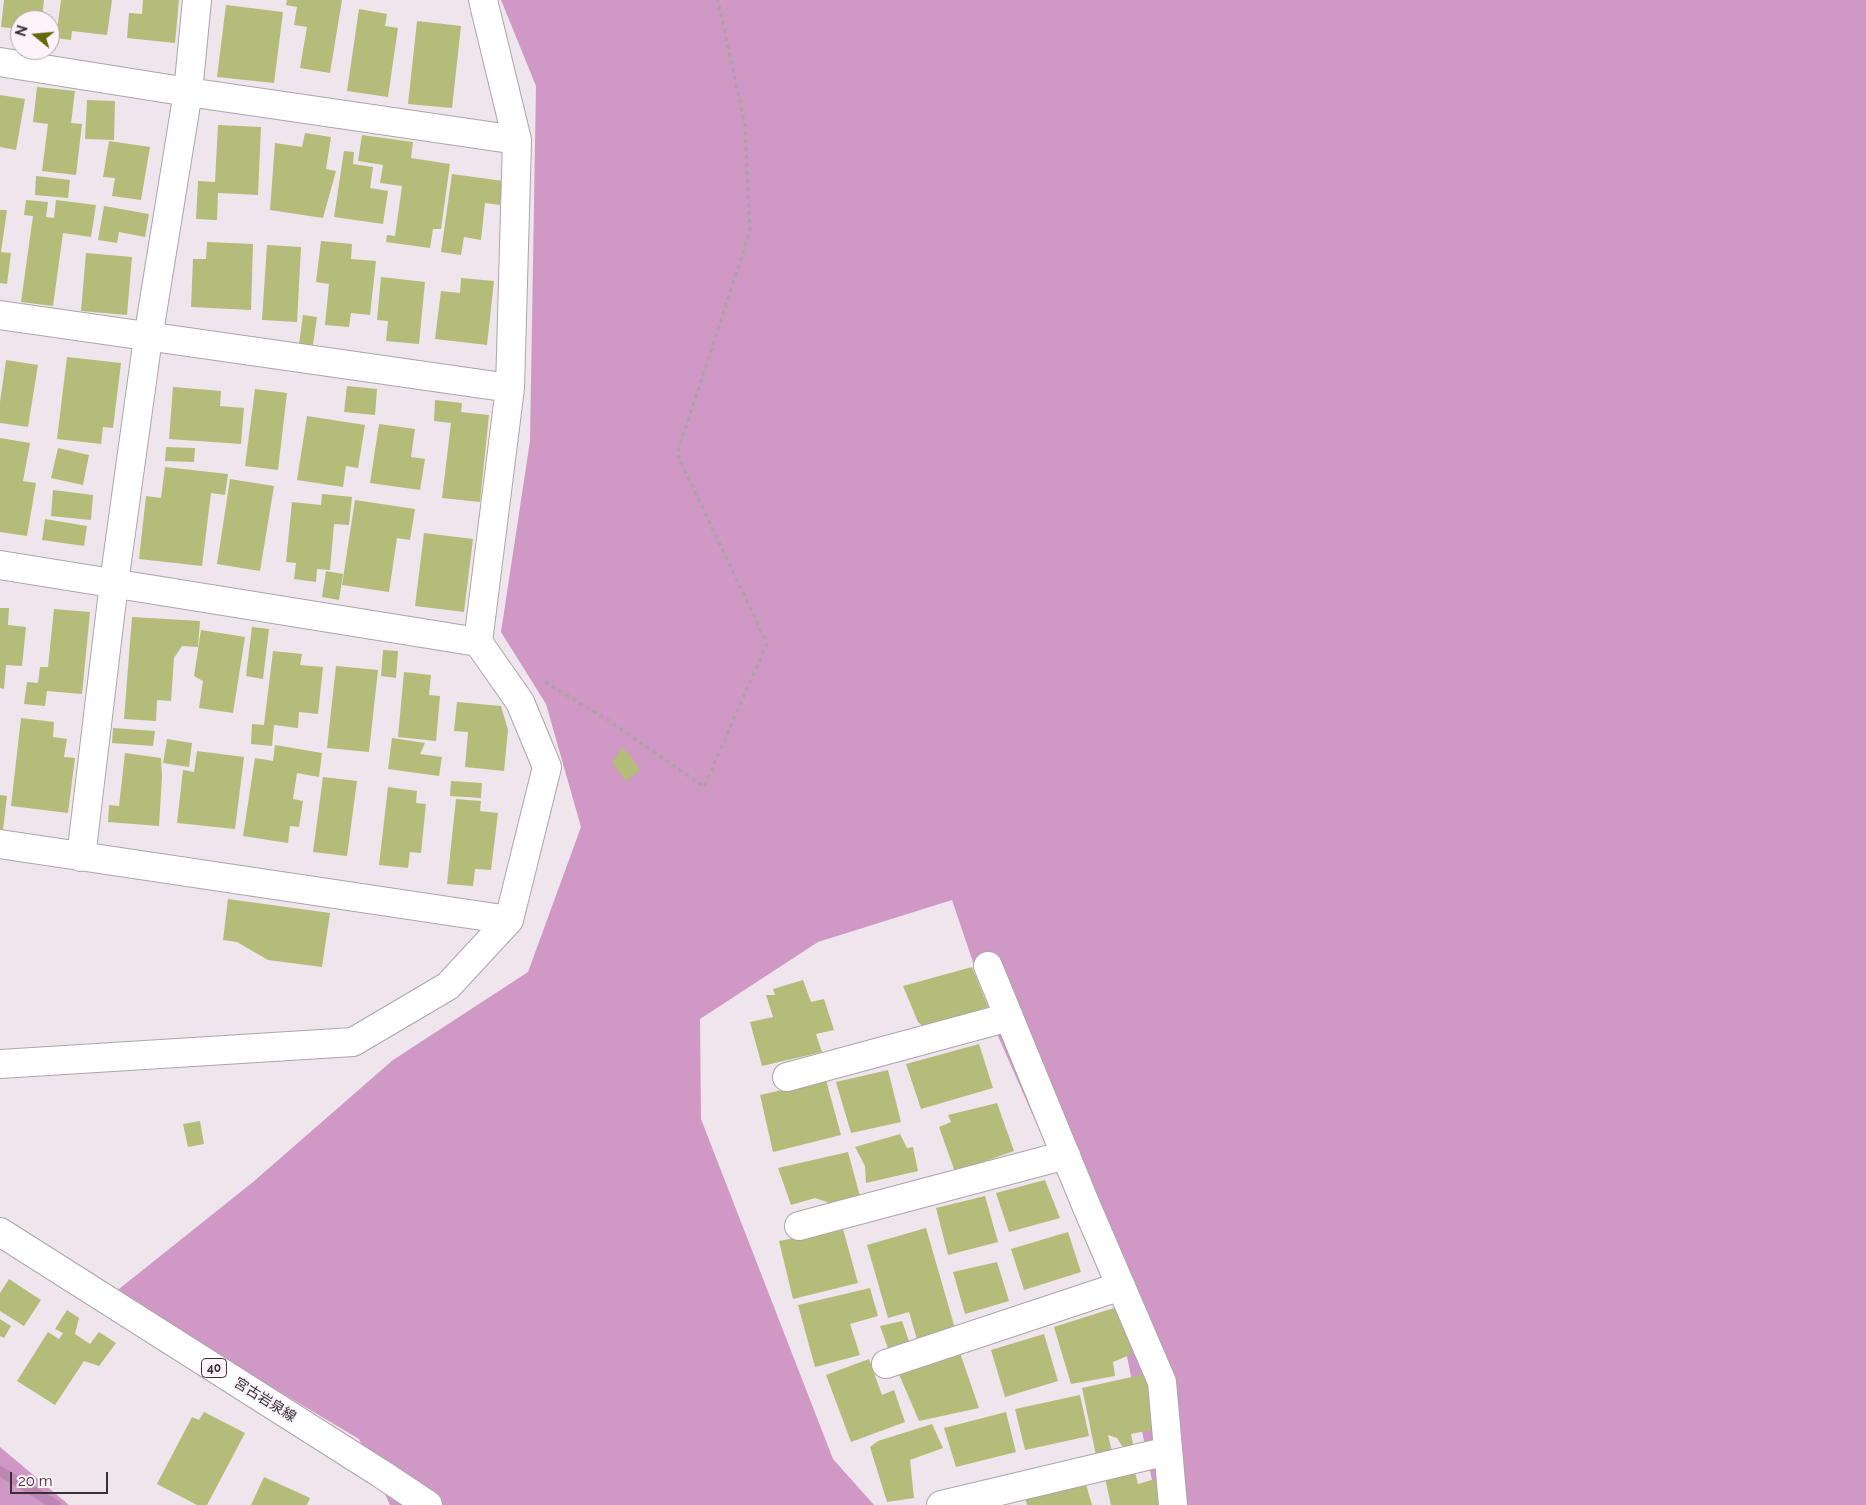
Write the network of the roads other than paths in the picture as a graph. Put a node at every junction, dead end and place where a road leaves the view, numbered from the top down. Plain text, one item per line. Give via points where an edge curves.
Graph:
1 (197, 0) edge
2 (483, 0) edge
3 (0, 62) edge
4 (188, 92) junction
5 (517, 140) junction
6 (0, 315) edge
7 (148, 338) junction
8 (510, 388) junction
9 (0, 565) edge
10 (114, 583) junction
11 (478, 642) junction
12 (0, 844) edge
13 (81, 857) junction
14 (509, 920) junction
15 (988, 966) dead end
16 (1008, 1017) junction
17 (0, 1064) edge
18 (787, 1077) dead end
19 (1066, 1155) junction
20 (799, 1226) dead end
21 (0, 1232) edge
22 (1121, 1286) junction
23 (886, 1364) dead end
24 (1168, 1451) junction
25 (428, 1505) edge
26 (941, 1505) edge
27 (1173, 1505) edge

1 - 4 street
2 - 5 street
3 - 4 street
4 - 5 street
4 - 7 street
5 - 8 street
6 - 7 street
7 - 8 street
7 - 10 street
8 - 11 street
9 - 10 street
10 - 11 street
10 - 13 street
11 - 14 street via 520,702 547,767
12 - 13 street
13 - 14 street
14 - 17 street via 448,986 353,1042
15 - 16 street
16 - 18 street
16 - 19 street
19 - 20 street
19 - 22 street
21 - 25 street, 宮古岩泉線 / 40
22 - 23 street
22 - 24 street via 1162,1382
24 - 26 street
24 - 27 street

